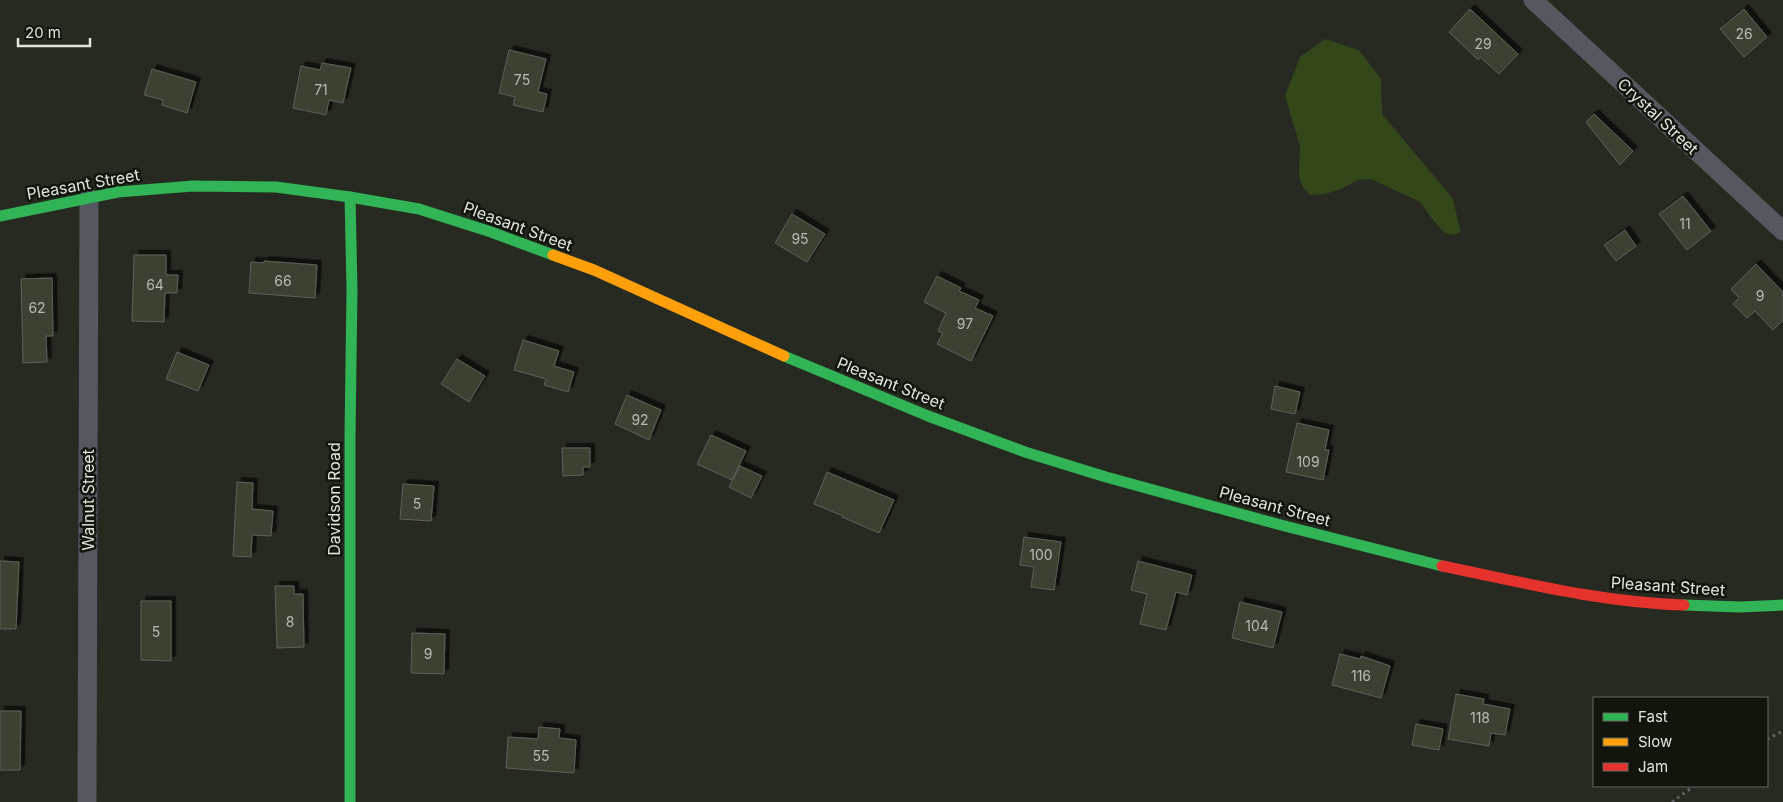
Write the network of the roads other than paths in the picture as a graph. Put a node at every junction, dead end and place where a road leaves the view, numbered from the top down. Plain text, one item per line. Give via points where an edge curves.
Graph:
1 (1533, 0) edge
2 (350, 197) junction
3 (89, 198) junction
4 (0, 216) edge
5 (1783, 231) edge
6 (1783, 605) edge
7 (87, 802) edge
8 (350, 802) edge

1 - 5 street, Crystal Street
2 - 3 main road, Pleasant Street via 276,187 193,186 118,192
2 - 6 main road, Pleasant Street via 419,209 594,270 811,368 928,416 1025,452 1106,477 1435,564 1540,586 1619,600 1673,605
2 - 8 main road, Davidson Road
3 - 4 main road, Pleasant Street
3 - 7 street, Walnut Street

